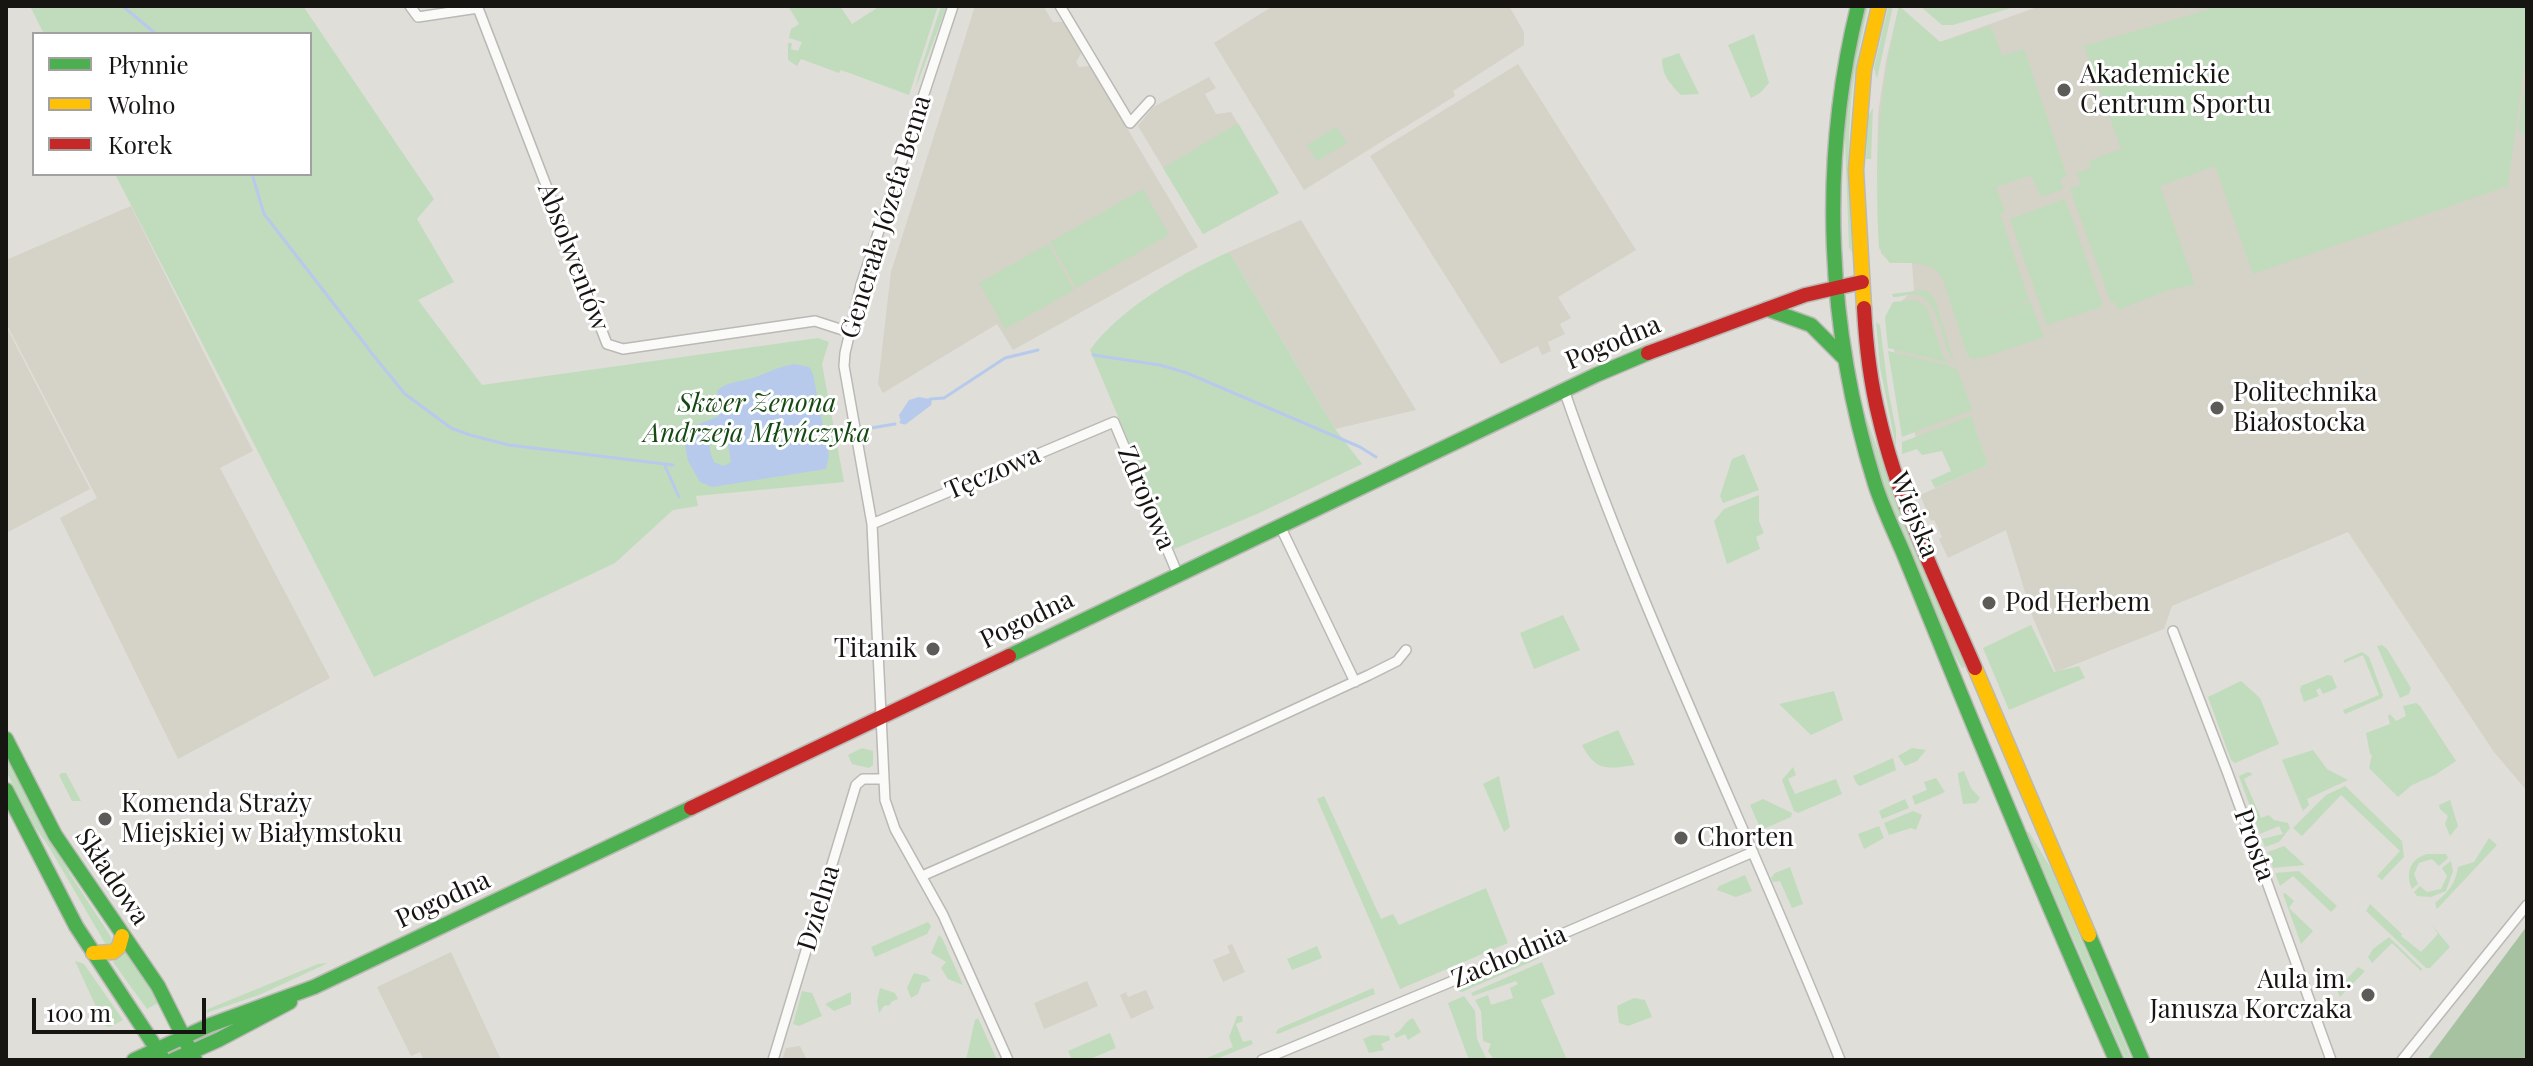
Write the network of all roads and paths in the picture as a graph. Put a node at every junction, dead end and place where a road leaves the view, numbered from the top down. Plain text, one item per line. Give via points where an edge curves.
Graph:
1 (410, 6) edge
2 (953, 6) edge
3 (1060, 6) edge
4 (1858, 6) edge
5 (1879, 6) edge
6 (1150, 101) dead end
7 (1862, 282) junction
8 (1838, 285) junction
9 (1766, 309) junction
10 (849, 332) junction
11 (1844, 358) junction
12 (1564, 390) junction
13 (1114, 422) joint
14 (872, 524) junction
15 (1280, 526) junction
16 (1178, 575) junction
17 (2173, 631) dead end
18 (1406, 650) dead end
19 (1355, 682) junction
20 (1983, 685) junction
21 (1962, 697) junction
22 (879, 717) junction
23 (6, 739) edge
24 (2006, 743) junction
25 (1984, 752) junction
26 (884, 779) junction
27 (6, 790) edge
28 (1753, 852) junction
29 (922, 876) junction
30 (2527, 905) edge
31 (122, 936) junction
32 (93, 953) junction
33 (314, 987) junction
34 (139, 1019) junction
35 (184, 1036) junction
36 (161, 1054) edge
37 (193, 1056) edge
38 (133, 1060) edge
39 (173, 1060) edge
40 (773, 1060) edge
41 (1008, 1060) edge
42 (1262, 1060) edge
43 (1840, 1060) edge
44 (2116, 1060) edge
45 (2142, 1060) edge
46 (2331, 1060) edge
47 (2402, 1060) edge

1 - 10 street, Absolwentów via 418,17 478,8 607,344 623,349 815,321
2 - 10 street, Generała Józefa Bema
3 - 6 street via 1130,123
4 - 8 main road, Wiejska via 1836,130
5 - 7 main road, Wiejska via 1864,70 1857,138
7 - 8 main road
7 - 20 main road, Wiejska via 1867,354 1887,447 1911,519
8 - 9 main road, Pogodna
8 - 11 main road, Wiejska
9 - 11 main road via 1817,328
9 - 12 main road, Pogodna via 1650,351
10 - 14 street, Generała Józefa Bema via 845,379
11 - 21 main road, Wiejska via 1876,488
12 - 15 main road, Pogodna
12 - 28 street via 1624,551
13 - 14 street, Tęczowa
13 - 16 street, Zdrojowa
14 - 22 street, Generała Józefa Bema
15 - 16 main road, Pogodna
15 - 19 street
16 - 22 main road, Pogodna
17 - 46 street, Prosta
18 - 19 street via 1397,661
19 - 29 street
20 - 21 main road via 1976,702
20 - 24 main road, Wiejska
21 - 25 main road, Wiejska
22 - 26 street, Generała Józefa Bema
22 - 33 main road, Pogodna
23 - 31 main road, Składowa via 55,835
24 - 25 main road
24 - 45 main road, Wiejska
25 - 44 main road, Wiejska
26 - 29 street, Generała Józefa Bema via 889,815
26 - 40 street, Dzielna via 863,779 856,785
27 - 32 main road, Składowa
28 - 42 street, Zachodnia
28 - 43 street
29 - 41 street, Generała Józefa Bema
30 - 47 street
31 - 32 main road via 115,952
31 - 35 main road, Składowa via 158,986
32 - 34 main road, Składowa
33 - 35 main road, Pogodna
33 - 37 main road, Pogodna
34 - 36 main road, Składowa
34 - 38 main road via 140,1042
35 - 36 main road, Pogodna
35 - 37 main road, Składowa
36 - 38 main road, Pogodna
37 - 39 main road, Pogodna

